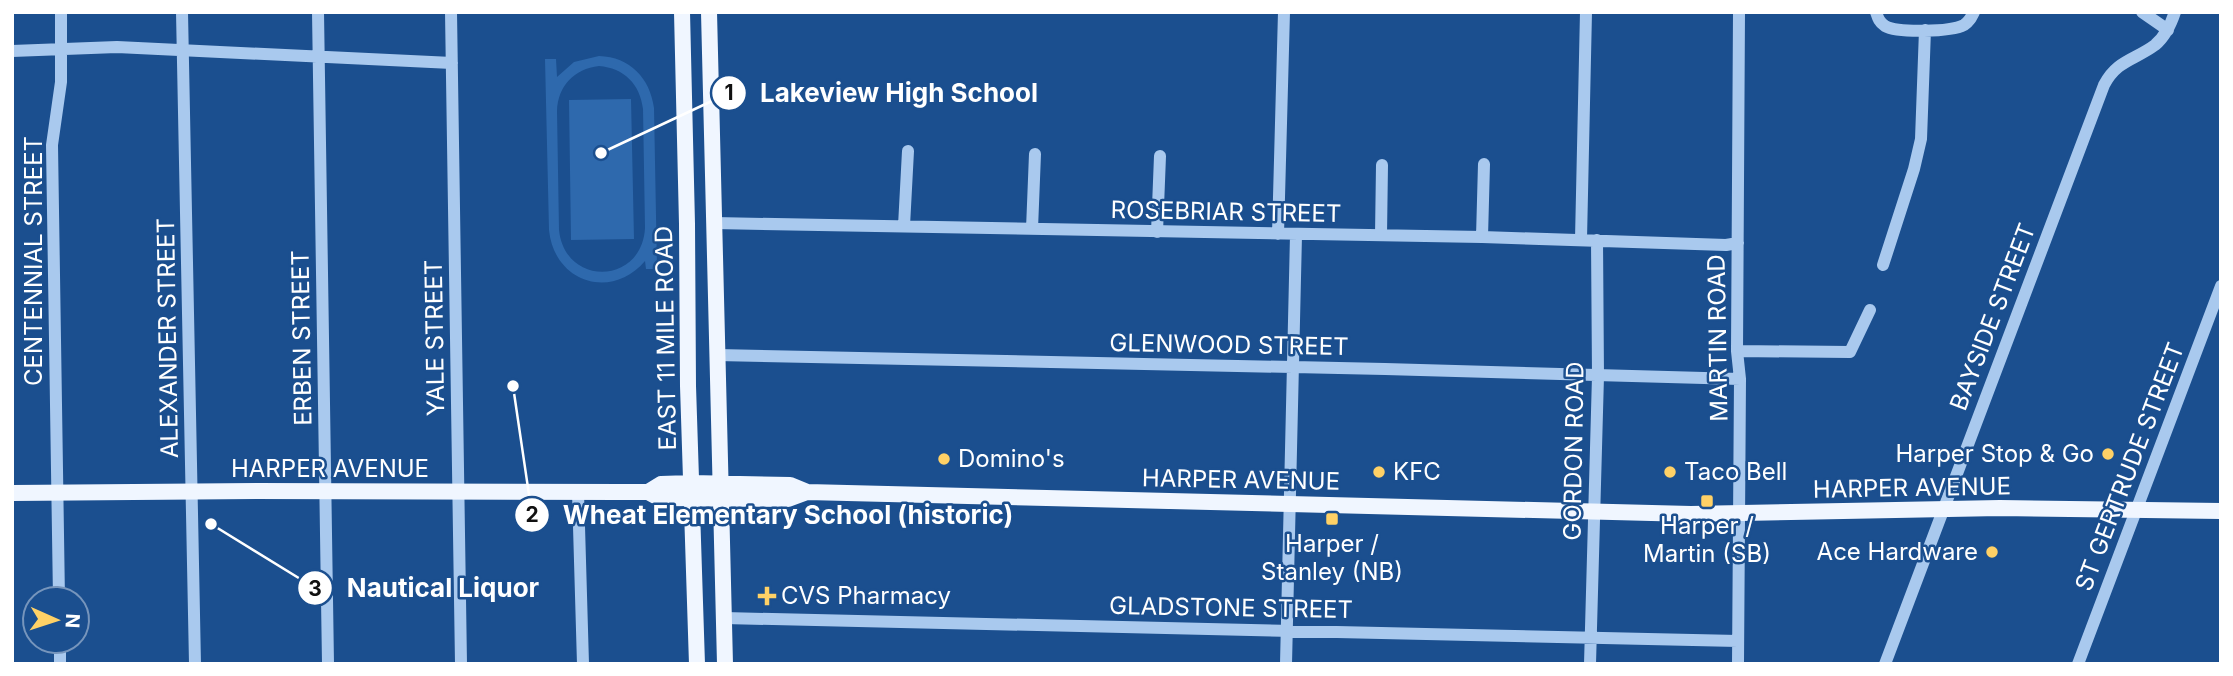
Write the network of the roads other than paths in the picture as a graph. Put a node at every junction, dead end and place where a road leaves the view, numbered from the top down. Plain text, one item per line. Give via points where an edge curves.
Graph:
1 (61, 12) edge
2 (183, 12) edge
3 (318, 12) edge
4 (451, 12) edge
5 (1284, 12) edge
6 (1586, 12) edge
7 (1739, 12) edge
8 (1876, 12) edge
9 (1974, 12) edge
10 (2142, 12) edge
11 (2175, 12) edge
12 (682, 15) edge
13 (710, 15) edge
14 (1925, 30) junction
15 (2168, 30) junction
16 (61, 50) junction
17 (183, 50) junction
18 (12, 51) edge
19 (319, 57) junction
20 (453, 63) junction
21 (908, 151) dead end
22 (1035, 154) dead end
23 (1160, 156) dead end
24 (1485, 164) dead end
25 (1382, 165) dead end
26 (687, 223) junction
27 (714, 223) junction
28 (904, 226) junction
29 (1032, 229) junction
30 (1157, 232) junction
31 (1278, 234) junction
32 (1296, 235) junction
33 (1381, 235) junction
34 (1482, 237) junction
35 (1581, 239) junction
36 (1598, 240) junction
37 (1738, 243) junction
38 (1884, 265) dead end
39 (2221, 286) edge
40 (1870, 310) dead end
41 (1737, 351) junction
42 (717, 355) junction
43 (1293, 368) junction
44 (1598, 376) junction
45 (1740, 379) junction
46 (689, 418) junction
47 (718, 424) junction
48 (325, 491) junction
49 (691, 491) junction
50 (719, 491) junction
51 (191, 492) junction
52 (457, 492) junction
53 (578, 492) junction
54 (12, 493) edge
55 (58, 493) junction
56 (1290, 504) junction
57 (2137, 508) junction
58 (1944, 509) junction
59 (2221, 511) edge
60 (1594, 512) junction
61 (1739, 515) junction
62 (693, 527) junction
63 (721, 531) junction
64 (59, 585) edge
65 (695, 620) junction
66 (724, 621) junction
67 (1287, 630) junction
68 (1590, 638) junction
69 (1738, 641) junction
70 (195, 664) edge
71 (328, 664) edge
72 (461, 664) edge
73 (583, 664) edge
74 (697, 664) edge
75 (725, 664) edge
76 (1286, 664) edge
77 (1590, 664) edge
78 (1738, 664) edge
79 (1885, 664) edge
80 (2078, 664) edge

1 - 16 street, CENTENNIAL STREET
2 - 17 street, ALEXANDER STREET
3 - 19 street, ERBEN STREET
4 - 20 street, YALE STREET
5 - 31 street
6 - 35 street
7 - 37 street, MARTIN ROAD
8 - 14 street via 1886,27
9 - 14 street via 1963,26
10 - 15 street
11 - 15 street, BAYSIDE STREET
12 - 13 main road
12 - 26 main road, EAST 11 MILE ROAD
13 - 27 main road, EAST 11 MILE ROAD
14 - 38 street via 1921,139
15 - 58 street, BAYSIDE STREET via 2154,45 2114,68 2104,85
16 - 17 street
16 - 18 street
16 - 55 street, CENTENNIAL STREET via 52,145
17 - 19 street
17 - 51 street, ALEXANDER STREET
19 - 20 street
19 - 48 street, ERBEN STREET
20 - 52 street, YALE STREET
21 - 28 street
22 - 29 street
23 - 30 street
24 - 34 street
25 - 33 street
26 - 27 main road via 702,219
26 - 46 main road, EAST 11 MILE ROAD
27 - 28 street, ROSEBRIAR STREET
27 - 42 main road, EAST 11 MILE ROAD
28 - 29 street, ROSEBRIAR STREET
29 - 30 street, ROSEBRIAR STREET
30 - 31 street, ROSEBRIAR STREET
31 - 32 street, ROSEBRIAR STREET
32 - 33 street, ROSEBRIAR STREET
32 - 43 street
33 - 34 street, ROSEBRIAR STREET
34 - 35 street, ROSEBRIAR STREET
35 - 36 street, ROSEBRIAR STREET
36 - 37 street, ROSEBRIAR STREET
36 - 44 street, GORDON ROAD
37 - 41 street, MARTIN ROAD
39 - 57 street, ST GERTRUDE STREET
40 - 41 street via 1850,352
41 - 45 street, MARTIN ROAD
42 - 43 street, GLENWOOD STREET
42 - 47 main road, EAST 11 MILE ROAD
43 - 44 street, GLENWOOD STREET
43 - 56 street
44 - 45 street, GLENWOOD STREET
44 - 60 street, GORDON ROAD
45 - 61 street, MARTIN ROAD
46 - 47 main road via 700,426
46 - 49 main road, EAST 11 MILE ROAD
47 - 50 main road, EAST 11 MILE ROAD
48 - 51 main road, HARPER AVENUE
48 - 52 main road, HARPER AVENUE
48 - 71 street, ERBEN STREET
49 - 50 main road, HARPER AVENUE
49 - 53 main road, HARPER AVENUE via 661,484 648,492
49 - 62 main road, EAST 11 MILE ROAD
50 - 56 main road, HARPER AVENUE via 790,485 807,492
50 - 63 main road, EAST 11 MILE ROAD
51 - 55 main road, HARPER AVENUE
51 - 70 street, ALEXANDER STREET
52 - 53 main road, HARPER AVENUE
52 - 72 street, YALE STREET
53 - 73 street
54 - 55 main road, HARPER AVENUE
55 - 64 street, CENTENNIAL STREET
56 - 60 main road, HARPER AVENUE
56 - 67 street
57 - 58 main road, HARPER AVENUE
57 - 59 main road, HARPER AVENUE
57 - 80 street, ST GERTRUDE STREET
58 - 61 main road, HARPER AVENUE
58 - 79 street, BAYSIDE STREET
60 - 61 main road, HARPER AVENUE
60 - 68 street, GORDON ROAD
61 - 69 street, MARTIN ROAD
62 - 63 main road via 704,524
62 - 65 main road, EAST 11 MILE ROAD
63 - 66 main road, EAST 11 MILE ROAD
65 - 66 main road via 713,628
65 - 74 main road, EAST 11 MILE ROAD
66 - 67 street, GLADSTONE STREET
66 - 75 main road, EAST 11 MILE ROAD
67 - 68 street, GLADSTONE STREET
67 - 76 street
68 - 69 street, GLADSTONE STREET
68 - 77 street, GORDON ROAD
69 - 78 street, MARTIN ROAD

